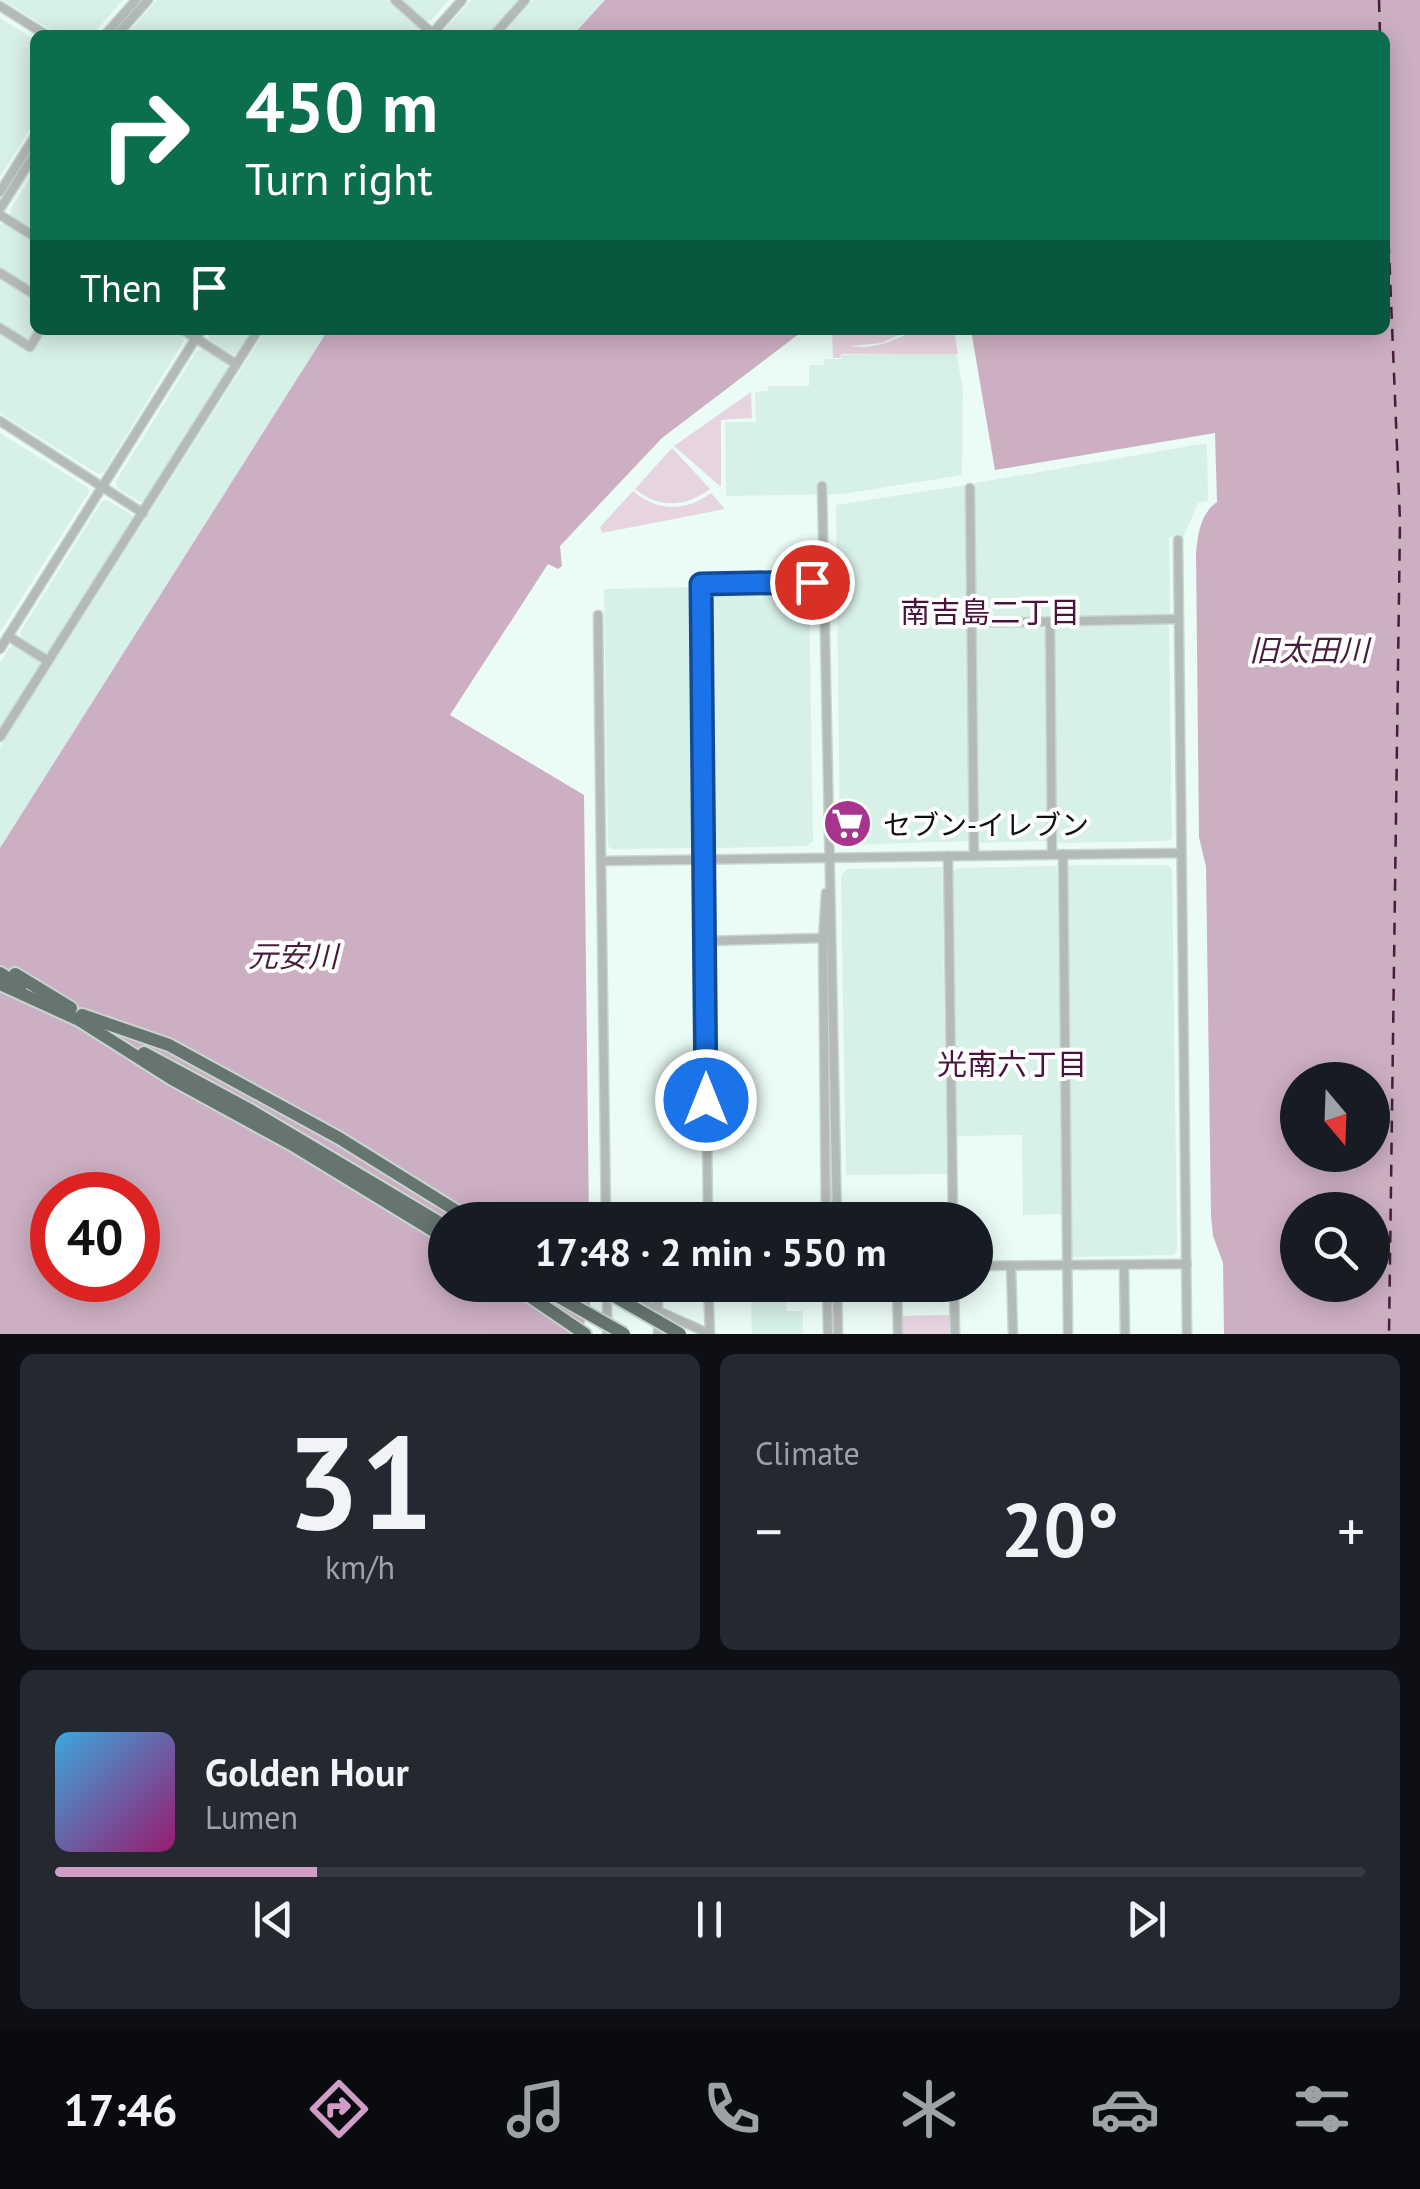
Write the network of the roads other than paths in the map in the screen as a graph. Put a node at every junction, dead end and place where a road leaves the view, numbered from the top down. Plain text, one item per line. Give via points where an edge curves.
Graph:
1 (136, 0) edge
2 (148, 0) edge
3 (395, 0) edge
4 (462, 0) edge
5 (525, 0) edge
6 (0, 6) edge
7 (38, 30) edge
8 (109, 30) edge
9 (121, 30) edge
10 (428, 30) edge
11 (436, 30) edge
12 (498, 30) edge
13 (30, 144) edge
14 (30, 161) edge
15 (0, 192) edge
16 (0, 212) edge
17 (30, 233) edge
18 (0, 274) edge
19 (30, 293) edge
20 (0, 328) edge
21 (37, 335) edge
22 (197, 335) edge
23 (199, 335) edge
24 (255, 335) edge
25 (236, 364) junction
26 (0, 421) edge
27 (102, 486) junction
28 (822, 486) dead end
29 (970, 488) dead end
30 (143, 513) junction
31 (1178, 540) dead end
32 (824, 582) junction
33 (598, 616) dead end
34 (1179, 619) junction
35 (1050, 622) junction
36 (972, 623) junction
37 (8, 636) junction
38 (0, 649) edge
39 (48, 661) junction
40 (0, 737) edge
41 (1180, 853) junction
42 (1052, 854) junction
43 (1062, 854) junction
44 (948, 856) junction
45 (974, 856) junction
46 (828, 858) junction
47 (705, 859) junction
48 (602, 860) junction
49 (823, 938) junction
50 (705, 941) junction
51 (0, 964) edge
52 (0, 973) edge
53 (0, 984) edge
54 (81, 1017) junction
55 (442, 1202) edge
56 (606, 1202) edge
57 (708, 1202) edge
58 (826, 1202) edge
59 (836, 1202) edge
60 (953, 1202) edge
61 (428, 1216) edge
62 (428, 1228) edge
63 (1124, 1264) junction
64 (1186, 1264) junction
65 (1068, 1265) junction
66 (993, 1266) edge
67 (1011, 1266) junction
68 (538, 1302) edge
69 (568, 1302) edge
70 (606, 1302) edge
71 (624, 1302) edge
72 (643, 1302) edge
73 (658, 1302) edge
74 (709, 1302) edge
75 (827, 1302) edge
76 (837, 1302) edge
77 (897, 1302) edge
78 (954, 1302) edge
79 (658, 1311) junction
80 (581, 1332) edge
81 (607, 1334) edge
82 (624, 1334) edge
83 (658, 1334) edge
84 (680, 1334) edge
85 (710, 1334) edge
86 (828, 1334) edge
87 (838, 1334) edge
88 (898, 1334) edge
89 (955, 1334) edge
90 (1012, 1334) edge
91 (1068, 1334) edge
92 (1126, 1334) edge
93 (1187, 1334) edge

1 - 8 street
2 - 9 street
3 - 10 street
4 - 11 street
5 - 12 street
6 - 7 street
13 - 15 street
14 - 16 street
16 - 17 street
18 - 19 street
20 - 21 street via 30,347
22 - 27 street
23 - 25 street
24 - 25 street
25 - 30 street
26 - 27 street
27 - 30 street
27 - 37 street
28 - 32 street
29 - 36 street
30 - 39 street
31 - 34 street
32 - 46 street
32 - 47 street via 701,584
33 - 48 street
34 - 35 street
34 - 41 street
35 - 36 street
35 - 42 street
36 - 45 street
37 - 38 street
37 - 39 street
39 - 40 street
41 - 43 street
41 - 64 street
42 - 43 street
42 - 45 street
43 - 65 street
44 - 45 street
44 - 46 street
44 - 60 street
46 - 47 street
46 - 49 street
46 - 59 street
47 - 48 street
47 - 50 street
48 - 56 street
49 - 50 street
49 - 58 street
50 - 57 street
51 - 54 highway
52 - 54 highway
53 - 54 highway
54 - 55 highway via 184,1053
54 - 61 highway
54 - 62 highway via 172,1079
63 - 64 street
63 - 65 street
63 - 92 street
64 - 93 street
65 - 67 street
65 - 91 street
66 - 67 street
67 - 90 street
68 - 80 highway
69 - 82 highway, bridge
70 - 81 street
71 - 84 highway, bridge
72 - 79 street
73 - 79 street
74 - 85 street
75 - 86 street
76 - 87 street
77 - 88 street
78 - 89 street
79 - 83 street
79 - 85 street

